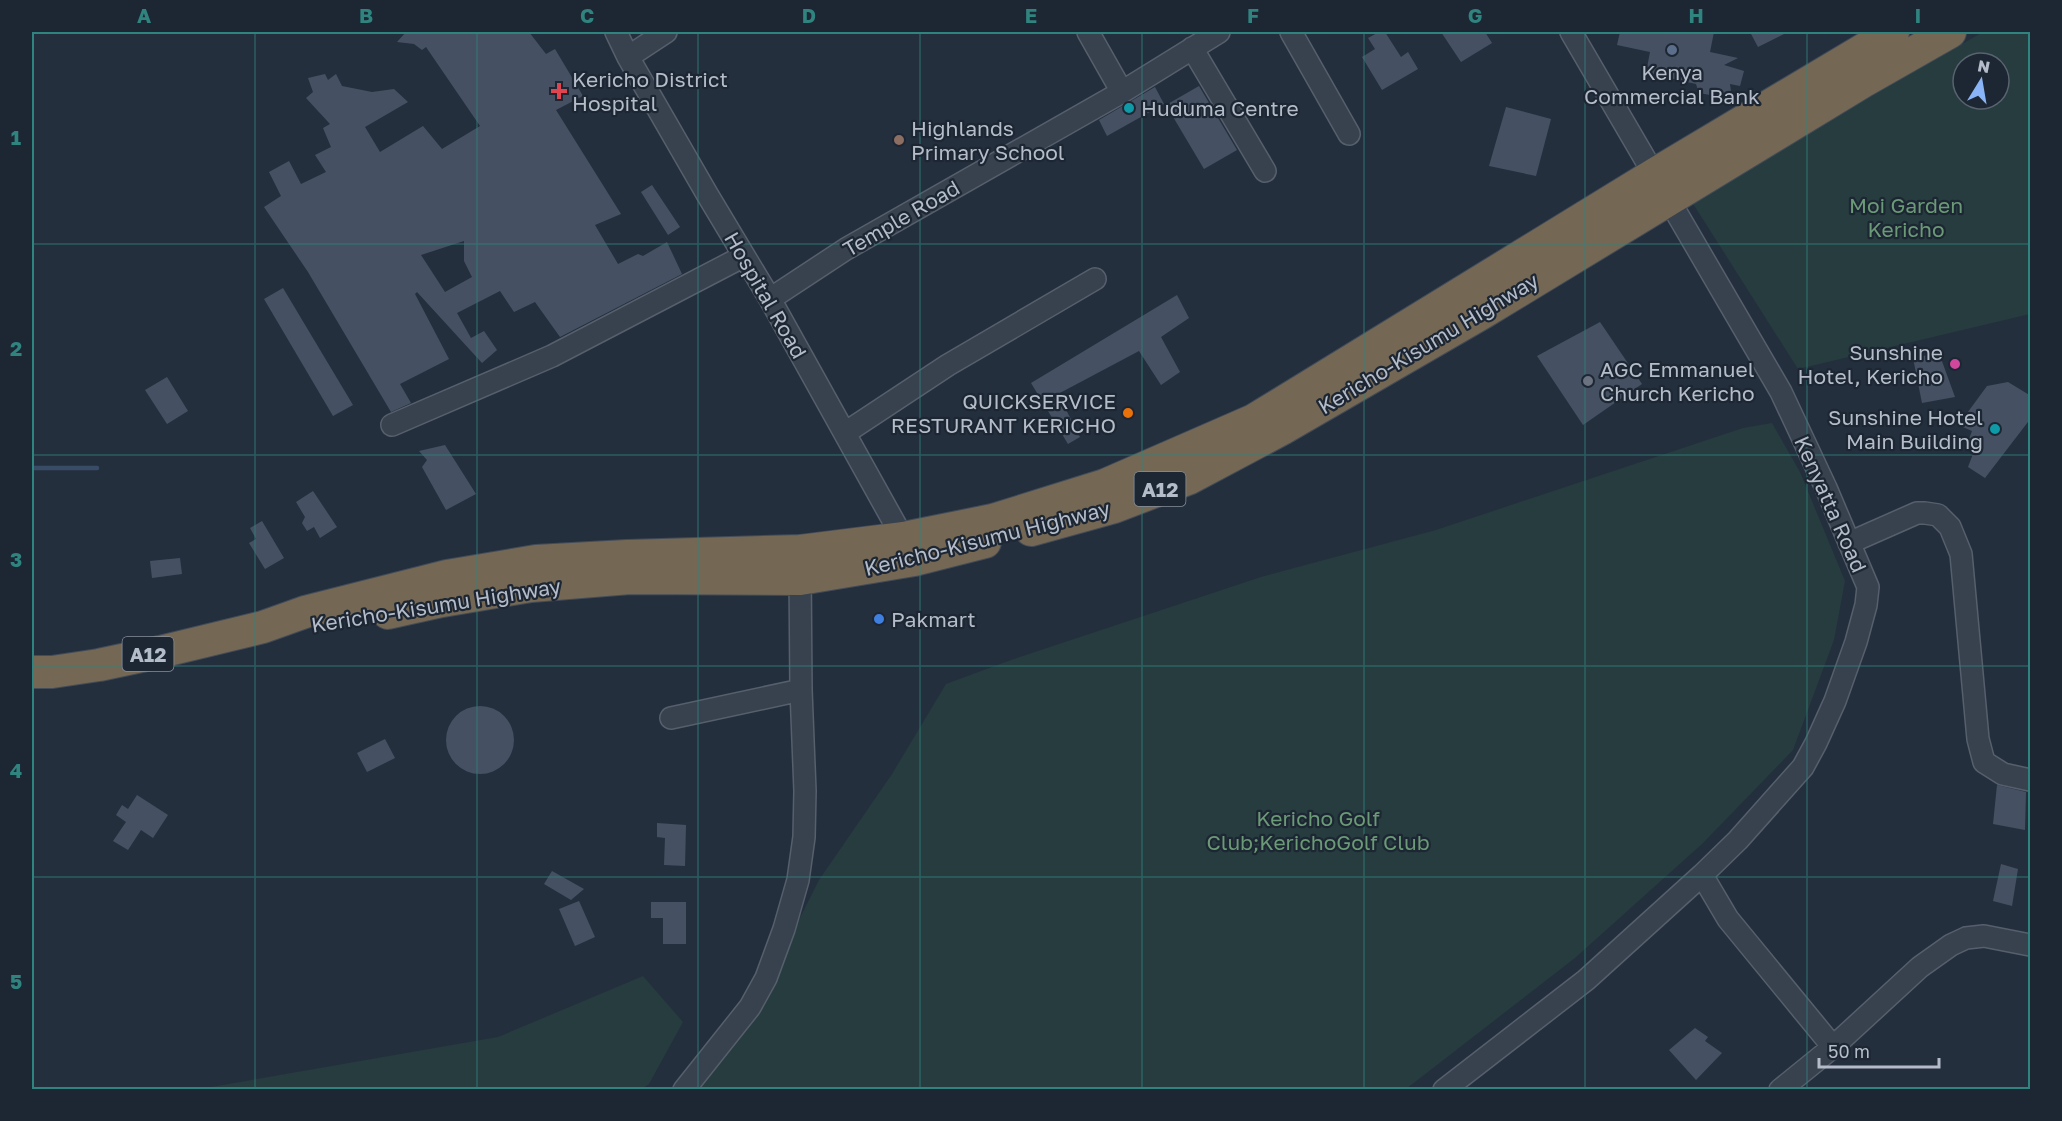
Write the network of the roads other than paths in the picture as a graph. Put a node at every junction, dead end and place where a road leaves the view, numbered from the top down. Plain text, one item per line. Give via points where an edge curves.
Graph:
1 (615, 32) edge
2 (666, 32) edge
3 (1088, 32) edge
4 (1219, 32) edge
5 (1291, 32) edge
6 (1571, 32) edge
7 (1893, 32) edge
8 (1950, 32) edge
9 (1192, 48) junction
10 (628, 57) junction
11 (1122, 92) junction
12 (1349, 134) dead end
13 (1265, 171) dead end
14 (1661, 187) junction
15 (744, 256) junction
16 (1095, 279) dead end
17 (770, 298) junction
18 (392, 425) dead end
19 (845, 433) junction
20 (1849, 543) junction
21 (909, 549) junction
22 (800, 565) junction
23 (32, 672) edge
24 (801, 690) junction
25 (671, 718) dead end
26 (2031, 780) edge
27 (1702, 875) junction
28 (2031, 945) edge
29 (1833, 1047) junction
30 (684, 1089) edge
31 (1444, 1089) edge
32 (1780, 1089) edge

1 - 10 street, Hospital Road
2 - 10 street
3 - 11 street
4 - 9 street, Temple Road
5 - 12 street
6 - 14 street, Kenyatta Road
7 - 14 highway, Kericho-Kisumu Highway / A12
8 - 14 highway, Kericho-Kisumu Highway / A12
9 - 11 street, Temple Road
9 - 13 street
10 - 15 street, Hospital Road
11 - 17 street, Temple Road via 846,249
14 - 20 street, Kenyatta Road via 1781,392
14 - 21 highway, Kericho-Kisumu Highway / A12 via 1254,420 1105,485
15 - 17 street, Hospital Road
15 - 18 street via 552,356
16 - 19 street via 948,365
17 - 19 street, Hospital Road
19 - 21 street, Hospital Road
20 - 26 street via 1917,513 1938,515 1950,527 1961,555 1978,739 1984,762 2003,774
20 - 27 street, Kenyatta Road via 1868,587 1866,605 1856,642 1816,743 1788,785
21 - 22 highway, Kericho-Kisumu Highway / A12
22 - 23 highway, Kericho-Kisumu Highway / A12 via 627,556 536,561 447,576 305,612 263,627 99,665
22 - 24 street
24 - 25 street
24 - 30 street via 804,837 798,880 784,929 766,978 750,1007
27 - 29 street via 1728,920
27 - 31 street, Kenyatta Road via 1586,980
28 - 29 street via 1984,936 1951,945 1920,967
29 - 32 street

